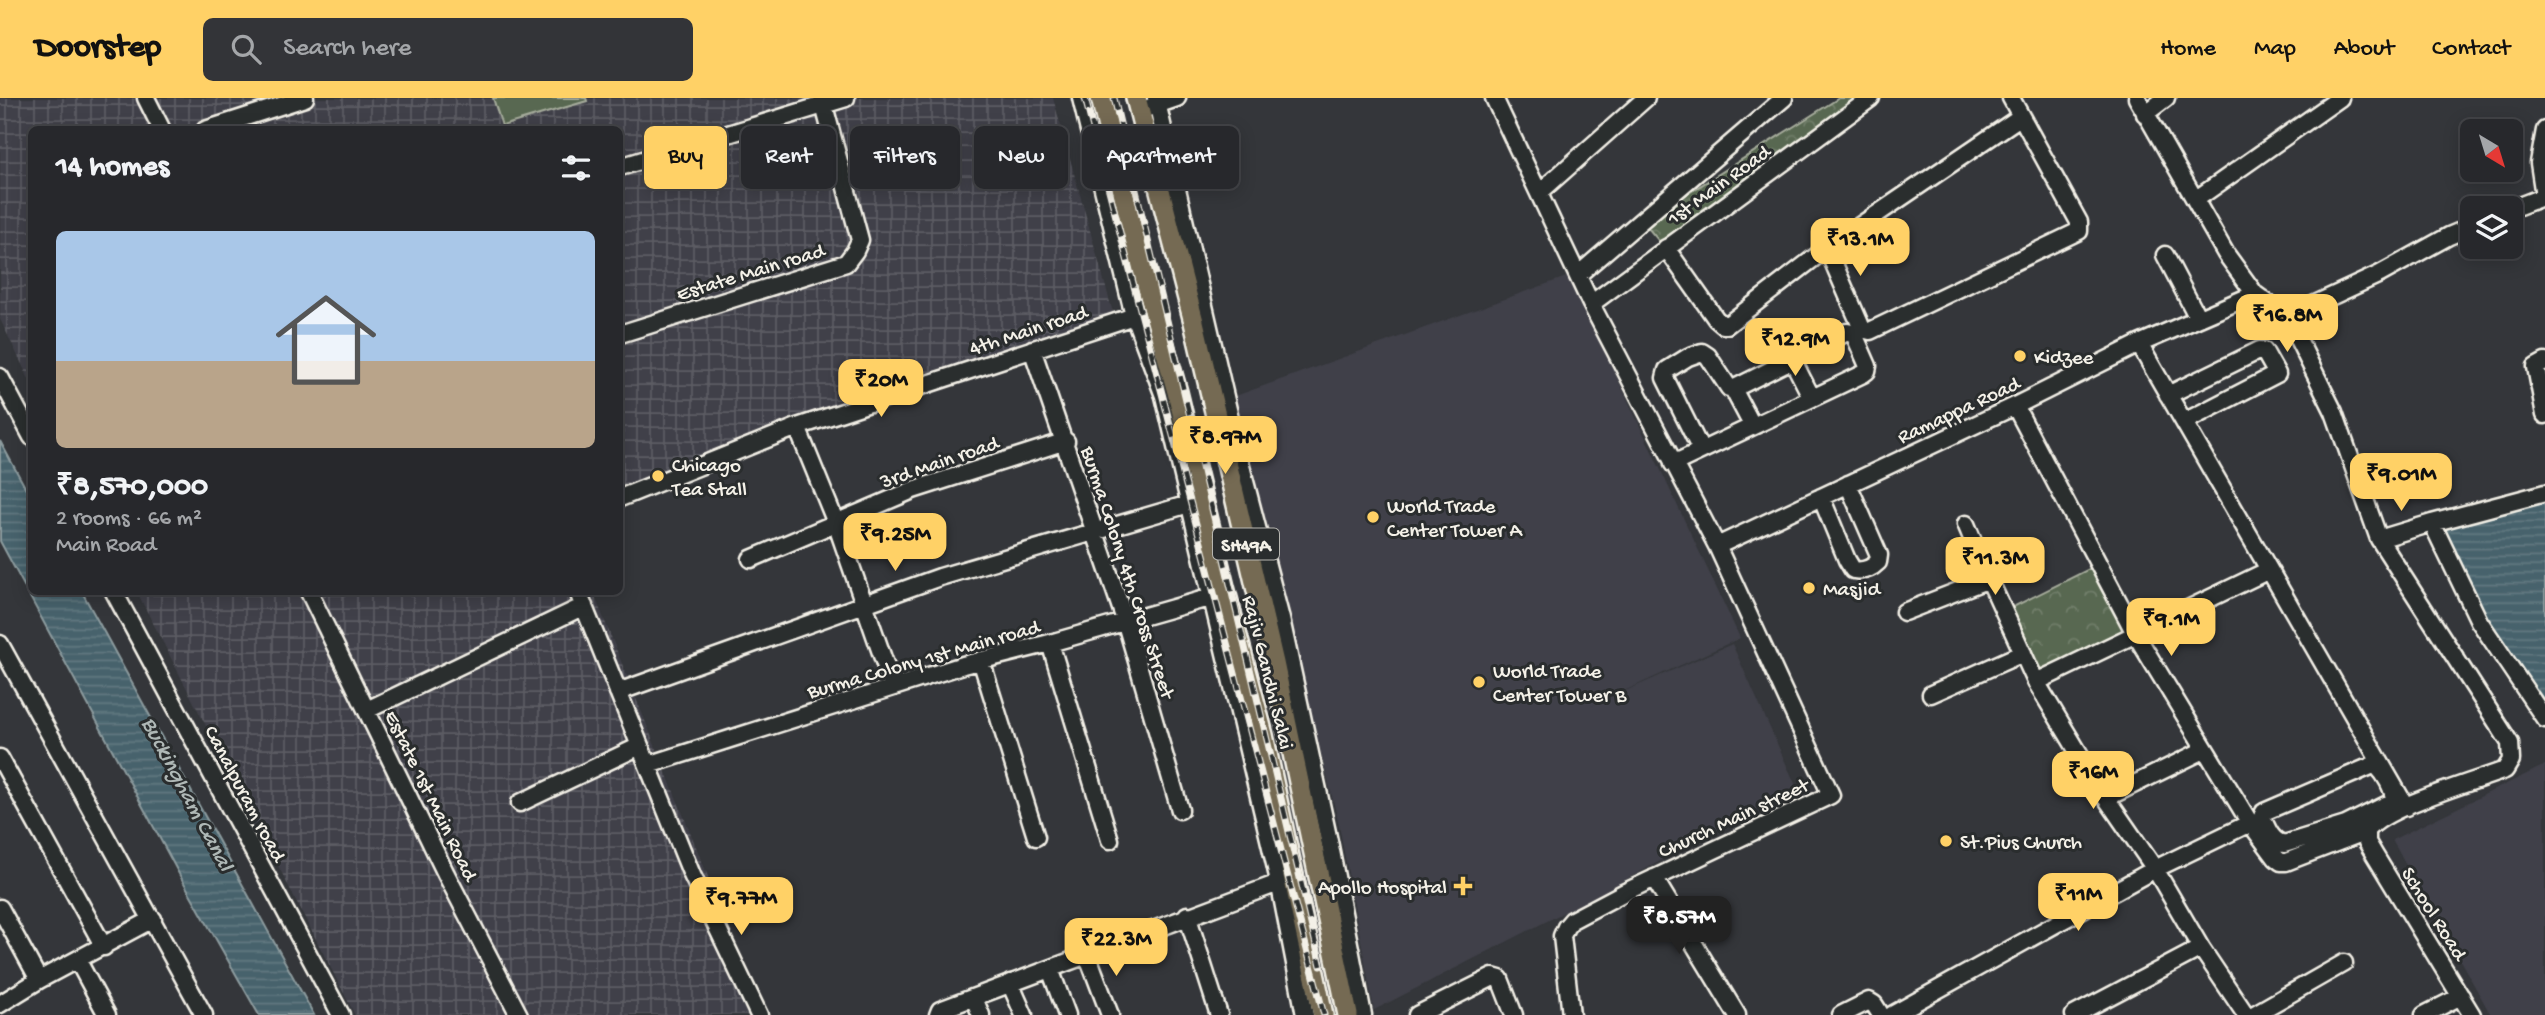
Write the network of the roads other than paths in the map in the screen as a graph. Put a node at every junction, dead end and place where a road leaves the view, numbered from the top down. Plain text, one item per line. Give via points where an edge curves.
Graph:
1 (146, 98) edge
2 (305, 98) edge
3 (846, 98) edge
4 (1082, 98) edge
5 (1101, 98) edge
6 (1177, 98) edge
7 (1646, 98) edge
8 (1784, 98) edge
9 (1871, 98) edge
10 (2011, 98) edge
11 (2137, 98) edge
12 (2166, 98) edge
13 (2340, 98) edge
14 (1497, 99) edge
15 (823, 101) edge
16 (1147, 103) edge
17 (2145, 114) junction
18 (2021, 117) junction
19 (160, 126) edge
20 (218, 126) edge
21 (2545, 130) edge
22 (623, 166) edge
23 (1540, 192) junction
24 (2544, 195) edge
25 (2195, 200) junction
26 (2523, 204) edge
27 (2460, 231) edge
28 (1666, 248) junction
29 (1827, 248) junction
30 (2165, 255) dead end
31 (1579, 274) junction
32 (2255, 294) junction
33 (1591, 304) junction
34 (1134, 316) junction
35 (2287, 317) junction
36 (2198, 318) junction
37 (623, 333) edge
38 (2138, 344) junction
39 (1032, 349) junction
40 (1792, 359) junction
41 (2545, 362) edge
42 (0, 377) edge
43 (1733, 389) junction
44 (2168, 395) junction
45 (1812, 398) junction
46 (1173, 404) junction
47 (2015, 406) junction
48 (2545, 415) edge
49 (2184, 422) junction
50 (1752, 425) junction
51 (797, 427) junction
52 (28, 430) edge
53 (1066, 441) junction
54 (1701, 450) junction
55 (1673, 464) junction
56 (1229, 472) junction
57 (1199, 478) junction
58 (1848, 484) junction
59 (2545, 493) edge
60 (623, 497) edge
61 (1821, 497) junction
62 (1189, 504) junction
63 (836, 523) junction
64 (2432, 523) junction
65 (1966, 524) dead end
66 (1093, 533) junction
67 (2379, 539) junction
68 (1717, 546) junction
69 (751, 559) dead end
70 (2269, 570) junction
71 (1989, 579) junction
72 (116, 595) edge
73 (310, 595) edge
74 (1212, 597) junction
75 (581, 599) edge
76 (864, 604) junction
77 (1904, 612) dead end
78 (1125, 620) junction
79 (2136, 635) junction
80 (1050, 643) junction
81 (0, 644) edge
82 (2023, 653) junction
83 (981, 660) junction
84 (2036, 682) junction
85 (893, 687) junction
86 (618, 692) junction
87 (1931, 694) dead end
88 (367, 710) junction
89 (2545, 719) edge
90 (640, 746) junction
91 (2204, 750) junction
92 (0, 758) edge
93 (648, 765) junction
94 (2106, 798) junction
95 (520, 803) dead end
96 (2406, 807) junction
97 (1180, 810) dead end
98 (2250, 823) junction
99 (1318, 826) junction
100 (2356, 829) junction
101 (1036, 837) dead end
102 (1110, 839) dead end
103 (2155, 869) junction
104 (1654, 878) junction
105 (1286, 879) junction
106 (0, 908) edge
107 (1187, 915) junction
108 (153, 919) junction
109 (104, 947) junction
110 (2201, 948) junction
111 (1087, 954) junction
112 (78, 961) junction
113 (2344, 963) dead end
114 (1049, 969) junction
115 (39, 980) junction
116 (1010, 983) junction
117 (2460, 996) junction
118 (974, 998) junction
119 (4, 1007) edge
120 (1878, 1011) edge
121 (938, 1014) edge
122 (107, 1015) edge
123 (204, 1015) edge
124 (341, 1015) edge
125 (519, 1015) edge
126 (759, 1015) edge
127 (981, 1015) edge
128 (1024, 1015) edge
129 (1067, 1015) edge
130 (1110, 1015) edge
131 (1219, 1015) edge
132 (1305, 1015) edge
133 (1323, 1015) edge
134 (1348, 1015) edge
135 (1363, 1015) edge
136 (1416, 1015) edge
137 (1514, 1015) edge
138 (1571, 1015) edge
139 (1737, 1015) edge
140 (1841, 1015) edge
141 (1892, 1015) edge
142 (2074, 1015) edge
143 (2246, 1015) edge
144 (2253, 1015) edge
145 (2424, 1015) edge
146 (2472, 1015) edge

1 - 19 street
2 - 20 street
3 - 15 street
4 - 34 street
5 - 46 main road, Rajiv Gandhi Salai / SH49A
6 - 16 street
7 - 23 street
8 - 31 street
9 - 28 street, 1st Main Road
10 - 18 street
11 - 17 street
12 - 17 street
13 - 25 street
14 - 23 street
15 - 22 street
15 - 37 street, Estate Main road via 860,240 846,263
16 - 56 main road, SH49A
16 - 99 street via 1281,619
17 - 25 street
18 - 29 street
18 - 29 street via 2081,225 2076,234 1870,331 1862,329
21 - 24 street via 2539,163
23 - 31 street
24 - 26 street
25 - 32 street
27 - 35 street
28 - 29 street via 1723,325
28 - 33 street, 1st Main Road
30 - 36 street
31 - 33 street
32 - 35 street
32 - 36 street, Ramappa Road
33 - 55 street
34 - 39 street, 4th Main road
34 - 46 street
35 - 67 street via 2334,412
36 - 38 street, Ramappa Road
38 - 44 street
38 - 47 street, Ramappa Road
39 - 51 street, 4th Main road
39 - 53 street, Burma Colony 4th Cross Street
40 - 43 street
40 - 45 street
40 - 45 street via 1847,332 1854,334 1867,370
41 - 48 street via 2536,368
42 - 52 street
43 - 50 street
43 - 54 street via 1702,352 1667,370 1664,377
44 - 49 street
44 - 49 street via 2264,351 2277,374
45 - 50 street
46 - 57 main road, Rajiv Gandhi Salai / SH49A
46 - 62 street
47 - 58 street, Ramappa Road
47 - 79 street
49 - 70 street
50 - 54 street
51 - 60 street, 4th Main road
51 - 63 street
53 - 63 street, 3rd Main road via 913,491
53 - 66 street, Burma Colony 4th Cross Street
54 - 55 street
55 - 68 street
56 - 57 main road
56 - 99 main road, SH49A
57 - 105 main road, Rajiv Gandhi Salai / SH49A via 1263,735
58 - 61 street, Ramappa Road
58 - 61 street via 1879,555 1872,568 1853,570
59 - 64 street
61 - 68 street, Ramappa Road
62 - 66 street
62 - 74 street
63 - 69 street, 3rd Main road
63 - 76 street
64 - 67 street
64 - 89 street via 2479,621
65 - 71 street
66 - 76 street
66 - 78 street, Burma Colony 4th Cross Street
67 - 96 street via 2510,743 2511,760 2505,771
68 - 104 street, Church Main street via 1831,794
70 - 79 street
70 - 96 street
71 - 77 street
71 - 82 street
72 - 124 street, Canalpuram road
73 - 88 street, Estate 1st Main Road
74 - 78 street, Burma Colony 1st Main road
74 - 105 street
75 - 86 street
75 - 88 street
76 - 85 street
76 - 86 street
78 - 80 street, Burma Colony 1st Main road
78 - 97 street, Burma Colony 4th Cross Street
79 - 84 street
79 - 91 street
80 - 83 street, Burma Colony 1st Main road
80 - 102 street
81 - 108 street
82 - 84 street
82 - 87 street
83 - 85 street, Burma Colony 1st Main road
83 - 101 street
84 - 94 street
85 - 93 street, Burma Colony 1st Main road
86 - 90 street
88 - 125 street, Estate 1st Main Road
90 - 93 street
90 - 95 street
91 - 94 street
91 - 98 street
92 - 109 street
93 - 126 street via 692,875
94 - 103 street
96 - 100 street
98 - 100 street via 2281,862
98 - 103 street
99 - 134 main road, SH49A
99 - 135 street
100 - 100 street via 2276,843 2262,817 2263,812 2377,766 2395,801
100 - 117 street, School Road
103 - 110 street
103 - 141 street
104 - 138 street, Church Main street via 1580,915 1566,927 1562,936
104 - 139 street
105 - 107 street
105 - 132 street
105 - 133 main road, Rajiv Gandhi Salai / SH49A
106 - 115 street
107 - 111 street
107 - 131 street
108 - 109 street
108 - 123 street
109 - 112 street
110 - 142 street
110 - 143 street
111 - 114 street
111 - 130 street
112 - 115 street
112 - 122 street
113 - 144 street
114 - 116 street
114 - 129 street
115 - 119 street
116 - 118 street
116 - 128 street
117 - 145 street
117 - 146 street, School Road
118 - 121 street
118 - 127 street
120 - 140 street via 1872,1001 1866,1001
136 - 137 street via 1493,977 1500,979

